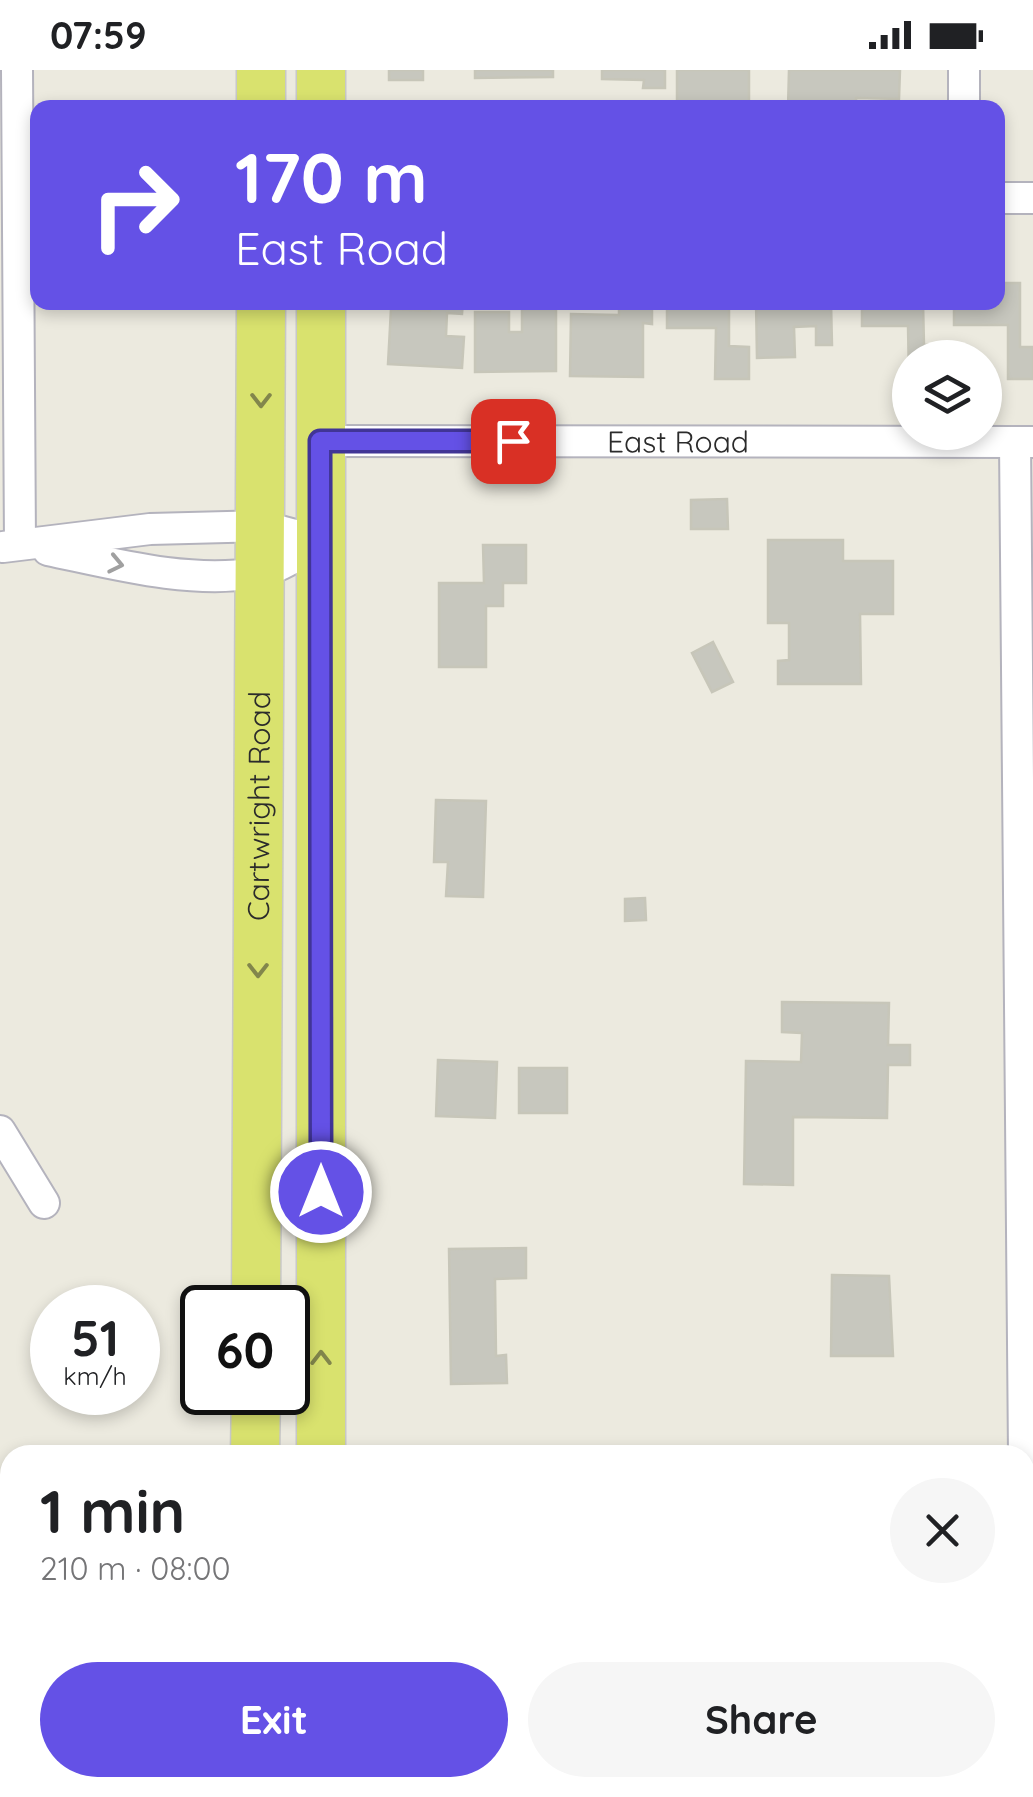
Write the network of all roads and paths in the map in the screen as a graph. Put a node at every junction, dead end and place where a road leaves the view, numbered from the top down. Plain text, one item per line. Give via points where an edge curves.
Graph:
1 (17, 70) edge
2 (261, 70) edge
3 (321, 70) edge
4 (964, 70) edge
5 (261, 100) edge
6 (321, 100) edge
7 (964, 100) edge
8 (1005, 198) edge
9 (1033, 198) edge
10 (261, 310) edge
11 (321, 310) edge
12 (320, 441) junction
13 (1024, 442) edge
14 (261, 526) junction
15 (320, 542) junction
16 (10, 546) edge
17 (261, 572) junction
18 (0, 1131) edge
19 (44, 1203) dead end
20 (256, 1285) edge
21 (256, 1415) edge
22 (255, 1445) edge
23 (321, 1445) edge
24 (1024, 1445) edge

1 - 16 street
2 - 5 main road
3 - 6 main road
4 - 7 street
8 - 9 street
10 -> 14 main road, Cartwright Road
11 - 12 main road, Cartwright Road
12 - 13 street, East Road
12 - 15 main road, Cartwright Road
13 - 24 street
14 - 15 street
14 - 16 street via 150,529
14 - 17 main road, Cartwright Road
15 - 17 street
23 -> 15 main road, Cartwright Road
16 -> 17 street via 136,568
17 -> 20 main road, Cartwright Road
18 - 19 street
21 - 22 main road

